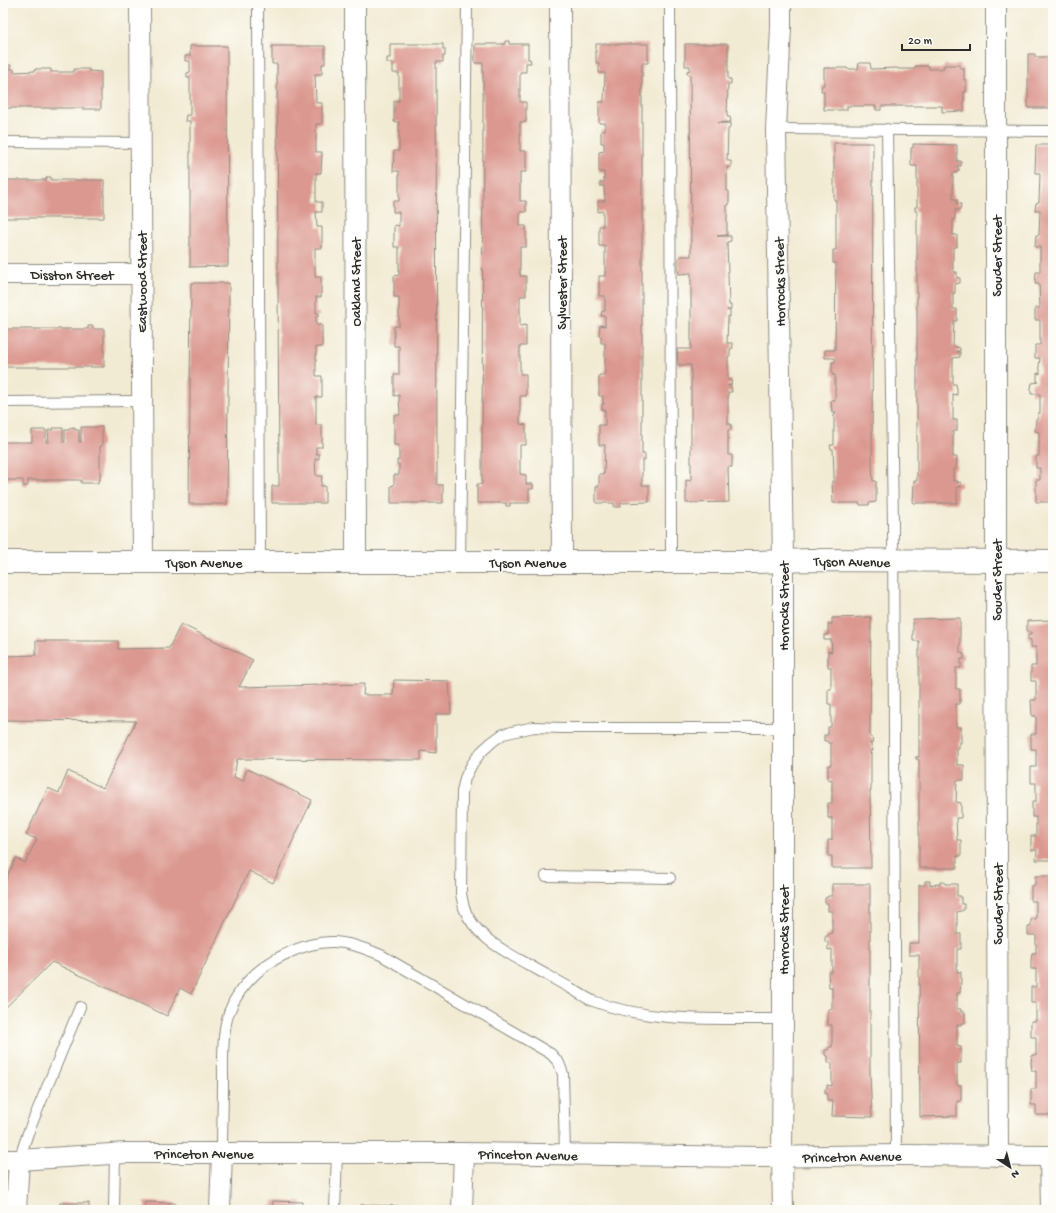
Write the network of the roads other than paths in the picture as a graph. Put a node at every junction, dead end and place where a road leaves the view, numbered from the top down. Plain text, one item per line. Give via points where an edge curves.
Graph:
1 (140, 3) edge
2 (258, 3) edge
3 (355, 3) edge
4 (468, 3) edge
5 (560, 3) edge
6 (670, 3) edge
7 (781, 3) edge
8 (996, 3) edge
9 (776, 129) junction
10 (887, 129) junction
11 (996, 130) junction
12 (1053, 131) edge
13 (3, 142) edge
14 (141, 143) junction
15 (3, 274) edge
16 (141, 274) junction
17 (142, 401) junction
18 (3, 402) edge
19 (783, 561) junction
20 (893, 561) junction
21 (1053, 561) edge
22 (3, 562) edge
23 (143, 562) junction
24 (260, 562) junction
25 (356, 562) junction
26 (460, 562) junction
27 (562, 562) junction
28 (671, 562) junction
29 (996, 562) junction
30 (783, 728) junction
31 (546, 876) dead end
32 (670, 878) dead end
33 (80, 1007) dead end
34 (783, 1019) junction
35 (115, 1153) junction
36 (222, 1153) junction
37 (337, 1153) junction
38 (464, 1153) junction
39 (566, 1154) junction
40 (896, 1155) junction
41 (998, 1156) junction
42 (1049, 1156) edge
43 (782, 1157) junction
44 (11, 1160) edge
45 (16, 1210) edge
46 (114, 1210) edge
47 (220, 1210) edge
48 (335, 1210) edge
49 (462, 1210) edge
50 (783, 1210) edge
51 (1046, 1210) edge

1 - 14 street, Eastwood Street
2 - 24 lane
3 - 25 street, Oakland Street
4 - 26 lane
5 - 27 street, Sylvester Street
6 - 28 lane
7 - 9 street, Horrocks Street
8 - 11 street, Souder Street
9 - 10 lane
9 - 19 street, Horrocks Street
10 - 11 lane
10 - 20 lane
11 - 12 lane
11 - 29 street, Souder Street
13 - 14 lane
14 - 16 street, Eastwood Street
15 - 16 street, Disston Street
16 - 17 street, Eastwood Street
17 - 18 lane
17 - 23 street, Eastwood Street
19 - 20 street, Tyson Avenue
19 - 28 street, Tyson Avenue
19 - 30 street, Horrocks Street
20 - 29 street, Tyson Avenue
20 - 40 lane
21 - 29 street, Tyson Avenue
22 - 23 street, Tyson Avenue
23 - 24 street, Tyson Avenue
24 - 25 street, Tyson Avenue
25 - 26 street, Tyson Avenue
26 - 27 street, Tyson Avenue
27 - 28 street, Tyson Avenue
29 - 41 street, Souder Street
30 - 34 street, Horrocks Street
30 - 34 lane via 534,727 503,734 481,752 465,778 462,792 461,894 470,919 478,931 490,941 508,954 592,1000 653,1016
31 - 32 lane
33 - 44 lane via 28,1133
34 - 43 street, Horrocks Street
35 - 36 street, Princeton Avenue
35 - 44 street, Princeton Avenue
35 - 46 lane
36 - 37 street, Princeton Avenue
36 - 39 lane via 226,1023 239,992 252,976 278,957 310,944 330,941 345,943 381,955 551,1054 559,1063 563,1074
36 - 47 street
37 - 38 street, Princeton Avenue
37 - 48 lane
38 - 39 street, Princeton Avenue
38 - 49 street
39 - 43 street, Princeton Avenue
40 - 41 street, Princeton Avenue
40 - 43 street, Princeton Avenue
41 - 42 street, Princeton Avenue
42 - 51 lane
43 - 50 street, Horrocks Street
44 - 45 street

